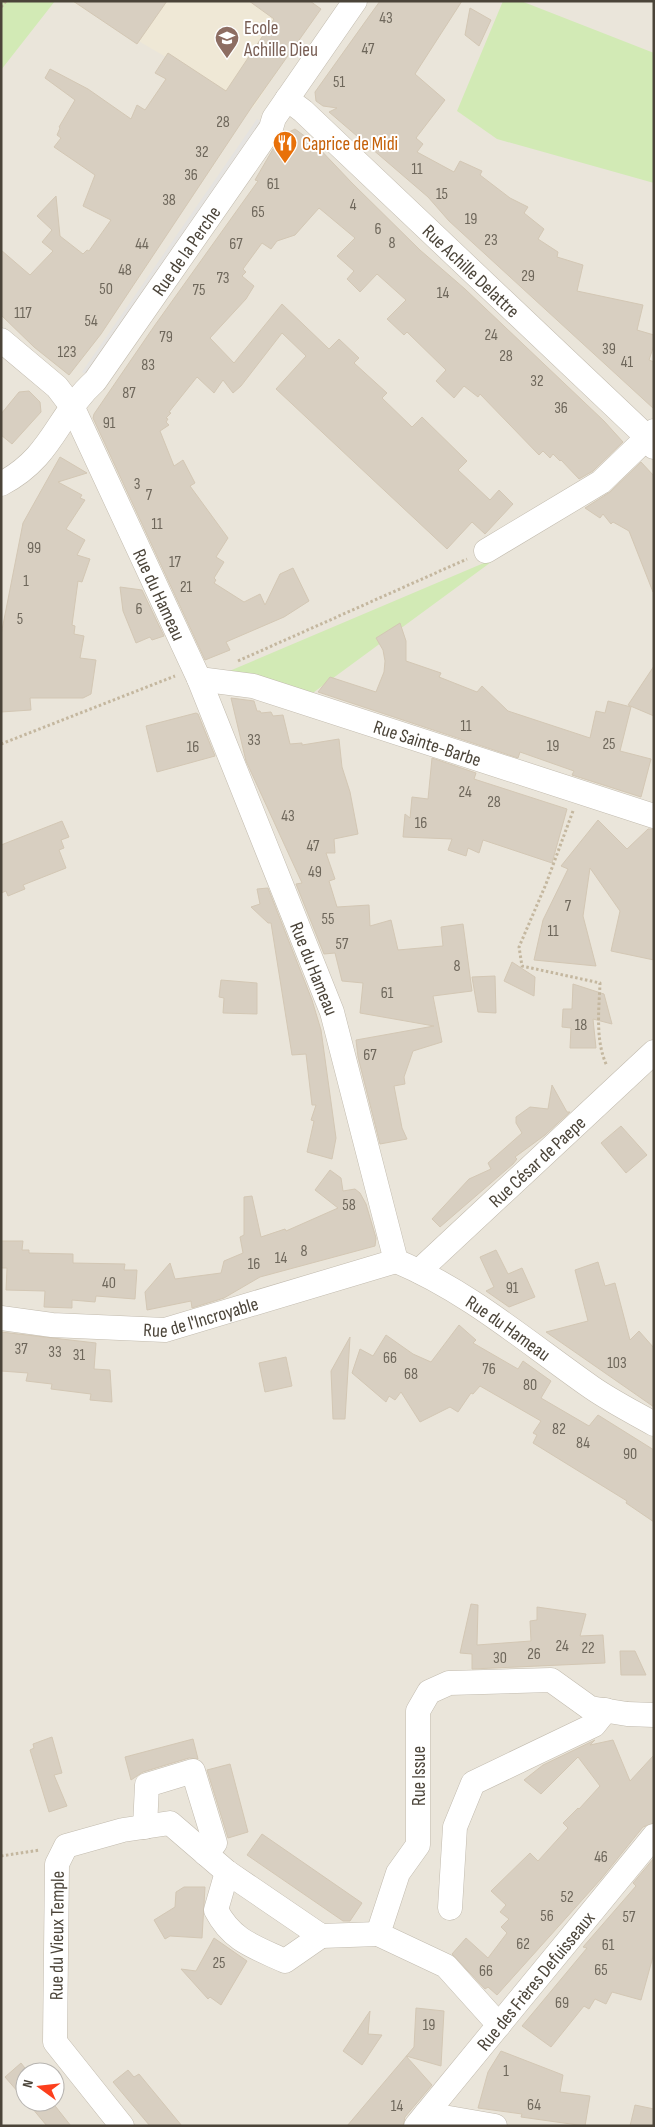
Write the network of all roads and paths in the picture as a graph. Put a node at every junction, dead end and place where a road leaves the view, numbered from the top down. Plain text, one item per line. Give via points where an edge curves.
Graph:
1 (6, 1) edge
2 (355, 1) edge
3 (1, 7) edge
4 (287, 99) junction
5 (1, 340) edge
6 (73, 408) junction
7 (651, 439) edge
8 (1, 484) edge
9 (486, 551) joint
10 (235, 663) dead end
11 (200, 679) junction
12 (1, 744) edge
13 (580, 792) junction
14 (654, 816) edge
15 (654, 1052) edge
16 (618, 1085) junction
17 (396, 1261) junction
18 (420, 1271) junction
19 (1, 1318) edge
20 (654, 1424) edge
21 (606, 1710) junction
22 (654, 1715) edge
23 (145, 1827) junction
24 (654, 1836) edge
25 (66, 1846) junction
26 (206, 1854) junction
27 (1, 1856) edge
28 (227, 1872) junction
29 (450, 1908) dead end
30 (378, 1934) junction
31 (321, 1936) junction
32 (499, 2025) junction
33 (421, 2120) edge
34 (122, 2126) edge
35 (495, 2126) edge

1 - 3 path
2 - 4 street, Rue de la Perche
4 - 6 street, Rue de la Perche via 271,128
4 - 7 street, Rue Achille Delattre via 304,111
5 - 6 street, Rue du Hameau via 57,387
6 - 8 street, Rue de la Perche via 40,455 18,475
6 - 11 street, Rue du Hameau
7 - 9 street via 601,482
9 - 10 path
11 - 12 path via 176,676
11 - 13 street, Rue Sainte-Barbe via 253,686
11 - 17 street, Rue du Hameau via 332,1012
13 - 14 street, Rue Sainte-Barbe
13 - 16 path via 519,947 522,966 600,983 599,1036 603,1058
15 - 16 street, Rue César de Paepe
16 - 18 street, Rue César de Paepe
17 - 18 street, Rue du Hameau
17 - 19 street, Rue de l'Incroyable via 165,1330 52,1325
18 - 20 street, Rue du Hameau via 519,1333 592,1388
21 - 22 street, Rue Issue
21 - 29 street via 594,1725 472,1783 455,1827
21 - 30 street, Rue Issue via 590,1708 550,1680 449,1683 429,1692 418,1711 418,1845 398,1873
23 - 25 street, Rue du Vieux Temple
23 - 26 street, Rue du Vieux Temple via 170,1823
23 - 26 street via 147,1785 193,1771 215,1843
24 - 32 street, Rue des Frères Defuisseaux
25 - 27 path
25 - 34 street, Rue du Vieux Temple via 57,1864 55,2042
26 - 28 street, Rue du Vieux Temple
28 - 31 street, Rue du Vieux Temple
28 - 31 street via 216,1910 224,1925 239,1938 285,1961
30 - 31 street
30 - 32 street via 446,1966
32 - 33 street, Rue des Frères Defuisseaux
33 - 35 street

